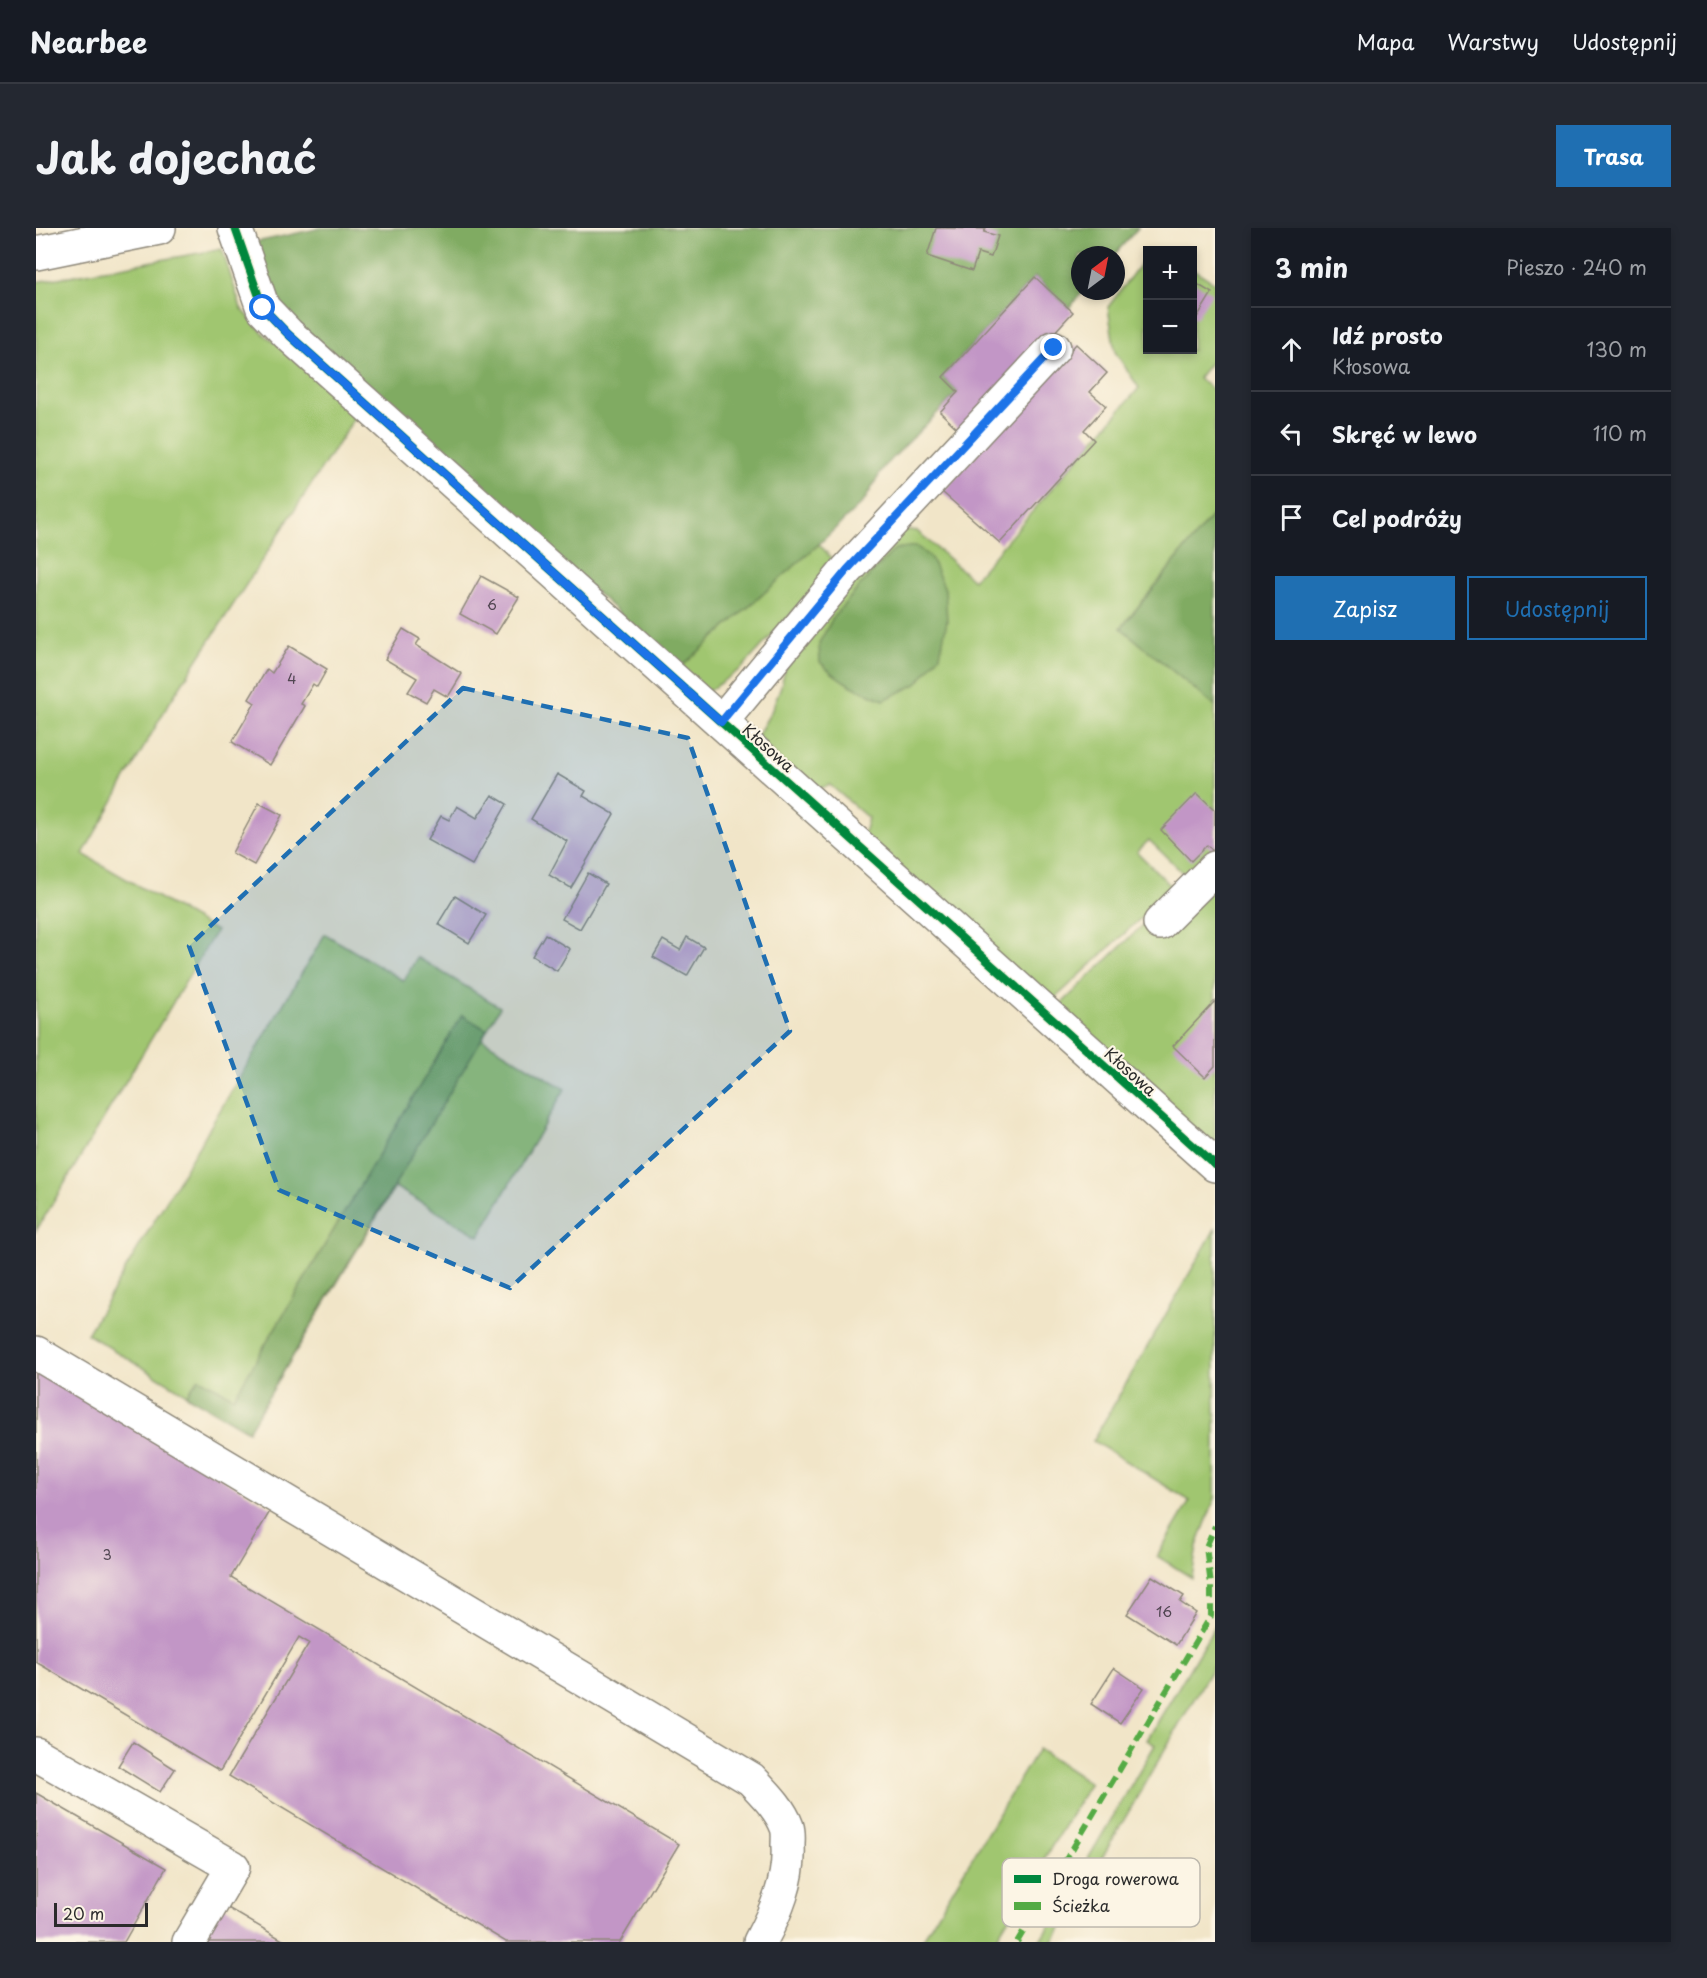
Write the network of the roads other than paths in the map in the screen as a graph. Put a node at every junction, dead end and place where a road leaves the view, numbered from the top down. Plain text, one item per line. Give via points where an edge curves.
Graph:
1 (159, 228) edge
2 (235, 228) edge
3 (36, 253) edge
4 (1054, 348) dead end
5 (721, 722) junction
6 (1215, 868) edge
7 (1160, 923) dead end
8 (1215, 1165) edge
9 (36, 1353) edge
10 (36, 1754) edge
11 (189, 1942) edge
12 (760, 1942) edge

1 - 3 street
2 - 5 street, Kłosowa via 263,308 288,334
4 - 5 street via 847,570
5 - 8 street, Kłosowa
6 - 7 street
9 - 12 street via 751,1779 775,1805 787,1828 789,1854 786,1880
10 - 11 street via 233,1868

